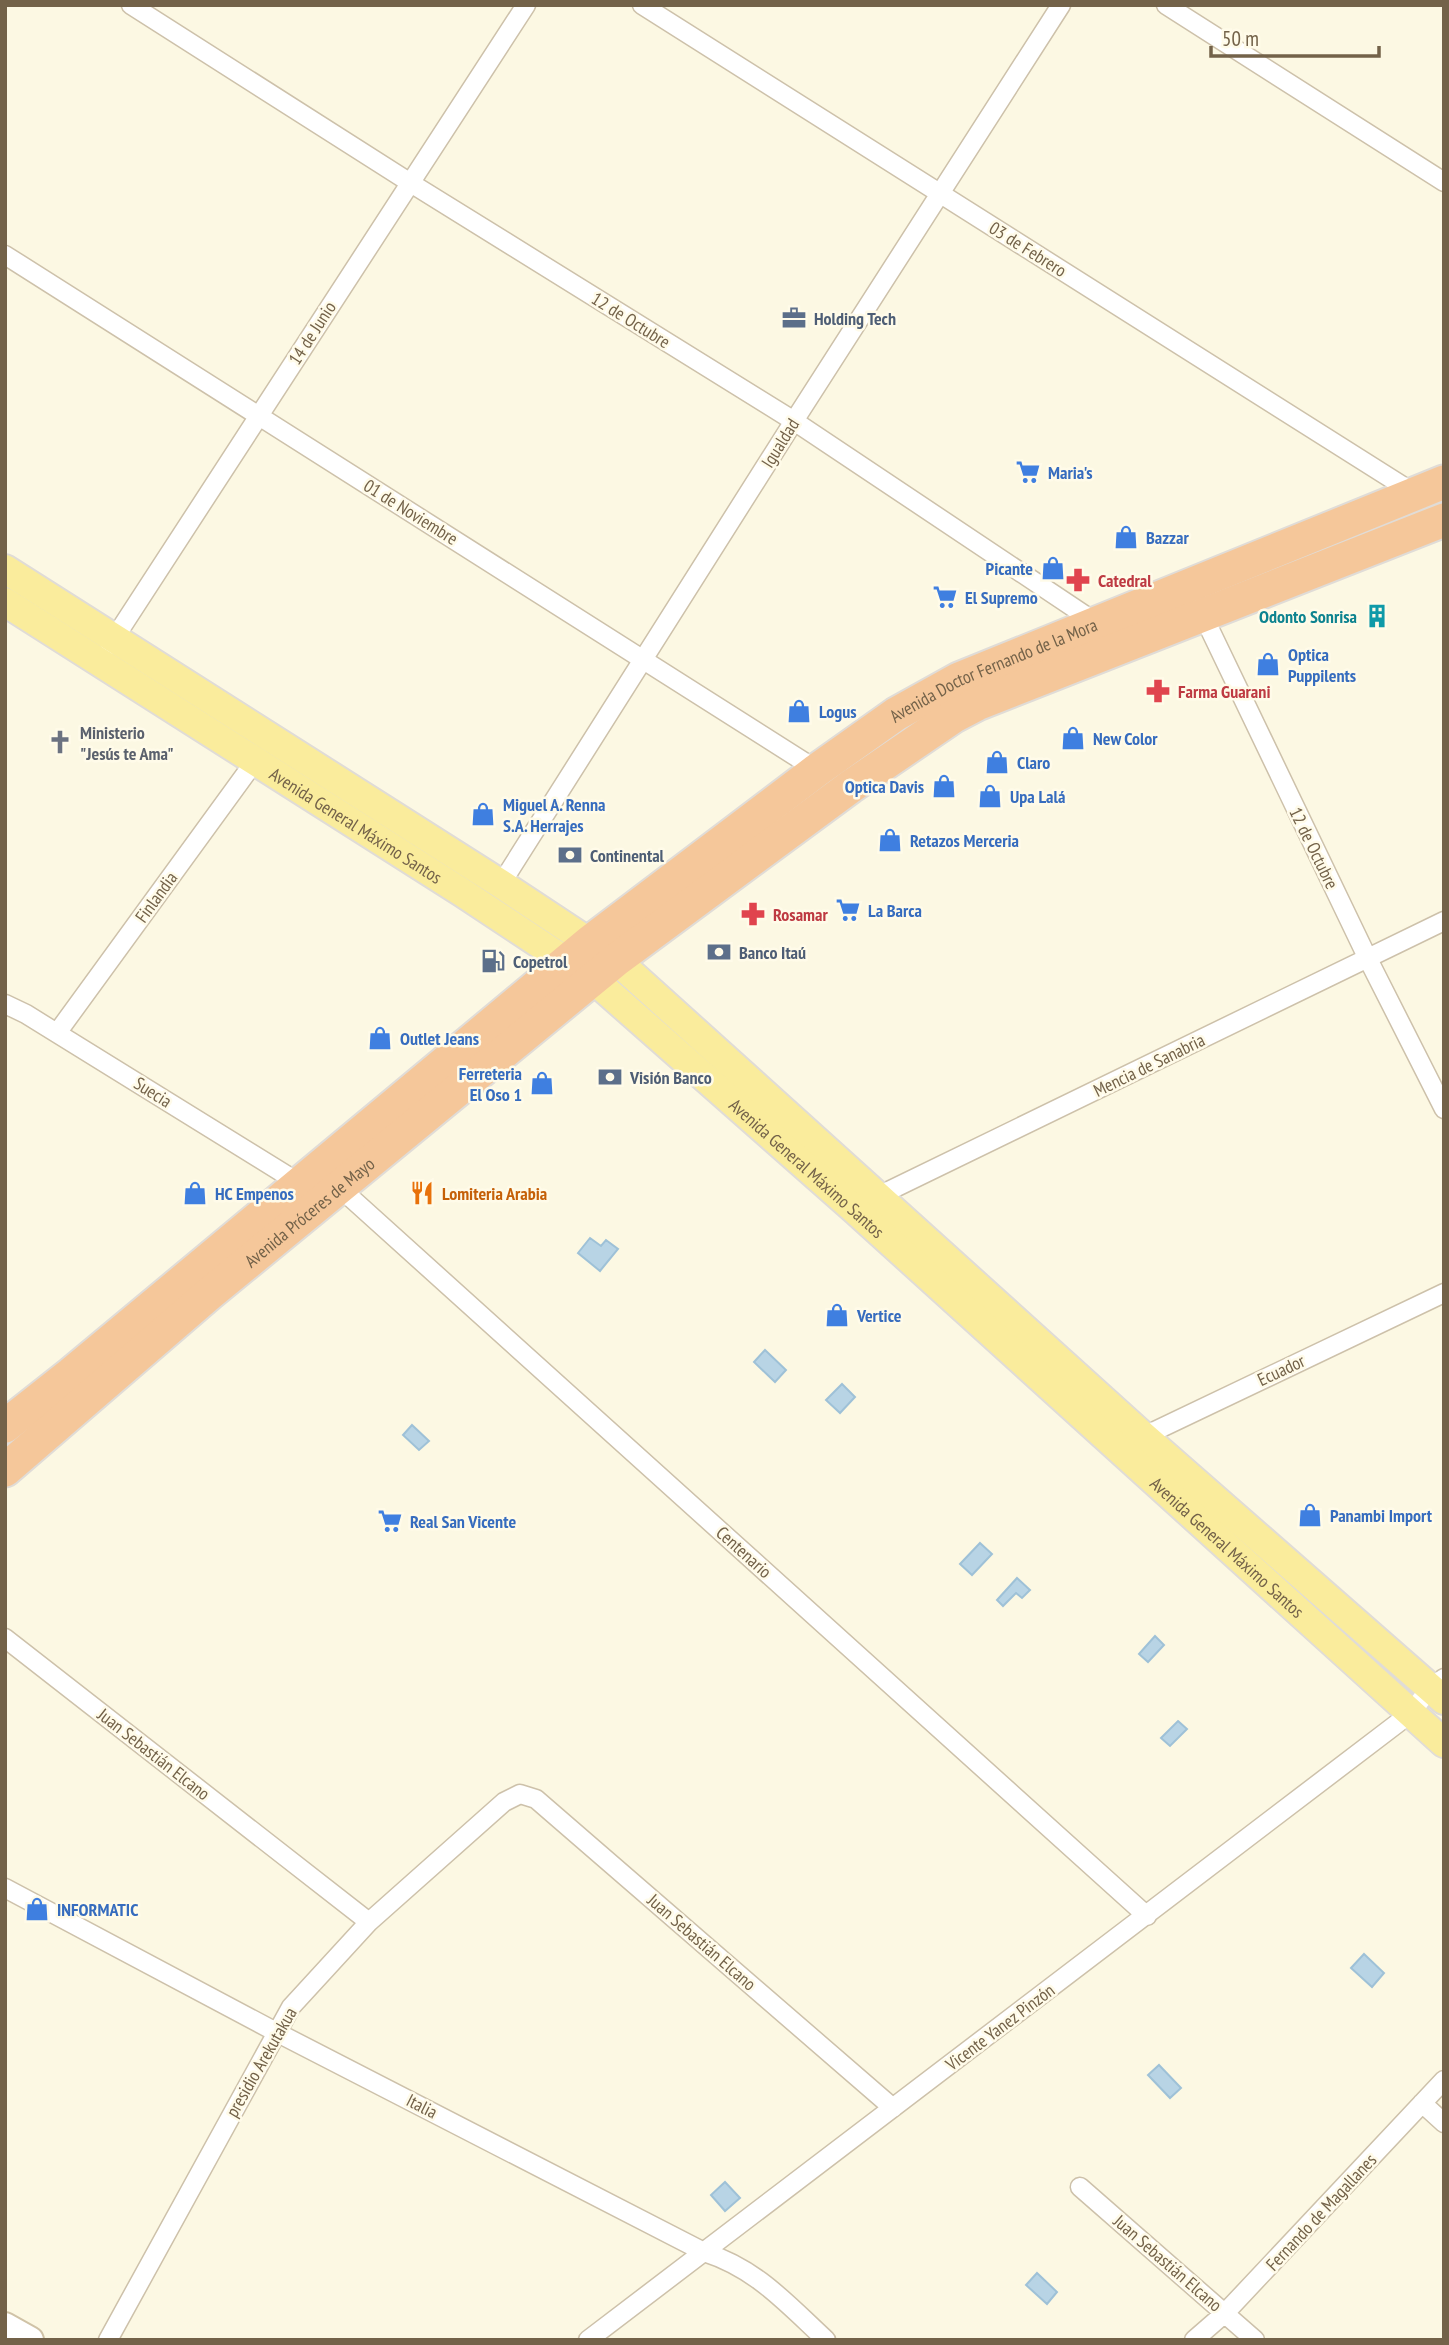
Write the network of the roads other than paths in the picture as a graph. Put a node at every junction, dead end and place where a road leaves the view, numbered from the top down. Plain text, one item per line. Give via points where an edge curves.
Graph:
1 (131, 5) edge
2 (526, 5) edge
3 (642, 5) edge
4 (1061, 5) edge
5 (1166, 5) edge
6 (410, 182) junction
7 (1444, 182) edge
8 (940, 193) junction
9 (5, 255) edge
10 (259, 416) junction
11 (794, 421) junction
12 (1444, 482) edge
13 (1413, 493) junction
14 (1444, 512) edge
15 (1444, 520) edge
16 (5, 569) edge
17 (1189, 584) junction
18 (5, 603) edge
19 (1202, 614) junction
20 (1096, 622) junction
21 (1123, 646) junction
22 (106, 650) junction
23 (643, 660) junction
24 (256, 761) junction
25 (817, 770) junction
26 (502, 884) junction
27 (1444, 921) edge
28 (1368, 959) junction
29 (592, 960) junction
30 (5, 1004) edge
31 (57, 1033) junction
32 (1444, 1109) edge
33 (299, 1183) junction
34 (340, 1188) junction
35 (867, 1202) junction
36 (1444, 1293) edge
37 (5, 1426) edge
38 (1131, 1443) junction
39 (5, 1470) edge
40 (5, 1638) edge
41 (1439, 1689) edge
42 (1411, 1713) junction
43 (1444, 1743) edge
44 (504, 1802) joint
45 (5, 1888) edge
46 (1147, 1916) junction
47 (369, 1922) junction
48 (276, 2032) junction
49 (1444, 2080) edge
50 (1422, 2103) junction
51 (893, 2108) junction
52 (1444, 2123) edge
53 (1080, 2187) dead end
54 (704, 2252) junction
55 (1225, 2313) junction
56 (5, 2326) edge
57 (30, 2340) edge
58 (108, 2340) edge
59 (588, 2340) edge
60 (826, 2340) edge
61 (1194, 2340) edge
62 (1255, 2340) edge

1 - 6 street, 12 de Octubre
2 - 6 street, 14 de Junio
3 - 8 street, 03 de Febrero
4 - 8 street, Igualdad
5 - 7 street
6 - 10 street, 14 de Junio
6 - 11 street, 12 de Octubre
8 - 11 street, Igualdad
8 - 13 street, 03 de Febrero
9 - 10 street, 01 de Noviembre
10 - 22 street, 14 de Junio
10 - 23 street, 01 de Noviembre
11 - 20 street, 12 de Octubre
11 - 23 street, Igualdad
12 - 13 highway, Avenida Doctor Fernando de la Mora
13 - 14 street, 03 de Febrero
13 - 17 highway, Avenida Doctor Fernando de la Mora
15 - 19 highway, Avenida Doctor Fernando de la Mora
16 - 22 main road, Avenida General Máximo Santos
17 - 19 street, 12 de Octubre
17 - 20 highway, Avenida Doctor Fernando de la Mora
18 - 22 main road, Avenida General Máximo Santos
19 - 21 highway, Avenida Doctor Fernando de la Mora
19 - 28 street, 12 de Octubre
20 - 21 street, 12 de Octubre
20 - 25 highway, Avenida Doctor Fernando de la Mora via 924,697
21 - 29 highway, Avenida Doctor Fernando de la Mora via 954,716
22 - 24 main road, Avenida General Máximo Santos
22 - 26 main road, Avenida General Máximo Santos
23 - 25 street, 01 de Noviembre
23 - 26 street, Igualdad
24 - 29 main road, Avenida General Máximo Santos
24 - 31 street, Finlandia
25 - 29 highway, Avenida Doctor Fernando de la Mora
26 - 29 main road, Avenida General Máximo Santos
27 - 28 street, Mencia de Sanabria
28 - 32 street, 12 de Octubre
28 - 35 street, Mencia de Sanabria
29 - 33 highway, Avenida Próceres de Mayo
29 - 34 highway, Avenida Próceres de Mayo
29 - 35 main road, Avenida General Máximo Santos
30 - 31 street, Suecia
31 - 33 street, Suecia
33 - 37 highway, Avenida Próceres de Mayo
34 - 39 highway, Avenida Próceres de Mayo
34 - 46 street, Centenario
35 - 38 main road, Avenida General Máximo Santos
36 - 38 street, Ecuador
38 - 41 main road, Avenida General Máximo Santos
38 - 42 main road, Avenida General Máximo Santos
40 - 47 street, Juan Sebastián Elcano
41 - 42 street, Vicente Yanez Pinzón
42 - 43 main road, Avenida General Máximo Santos
42 - 46 street, Vicente Yanez Pinzón
44 - 47 street, presidio Arekutakua
44 - 51 street, Juan Sebastián Elcano via 520,1794 537,1799
45 - 48 street, Italia
46 - 51 street, Vicente Yanez Pinzón
47 - 48 street, presidio Arekutakua via 291,2007
48 - 54 street, Italia
48 - 58 street, presidio Arekutakua
49 - 50 street, Fernando de Magallanes
50 - 52 street
50 - 55 street, Fernando de Magallanes
51 - 54 street, Vicente Yanez Pinzón
53 - 55 street, Juan Sebastián Elcano
54 - 59 street, Vicente Yanez Pinzón
54 - 60 street, Italia via 755,2275
55 - 61 street, Fernando de Magallanes
55 - 62 street, Juan Sebastián Elcano
56 - 57 street

